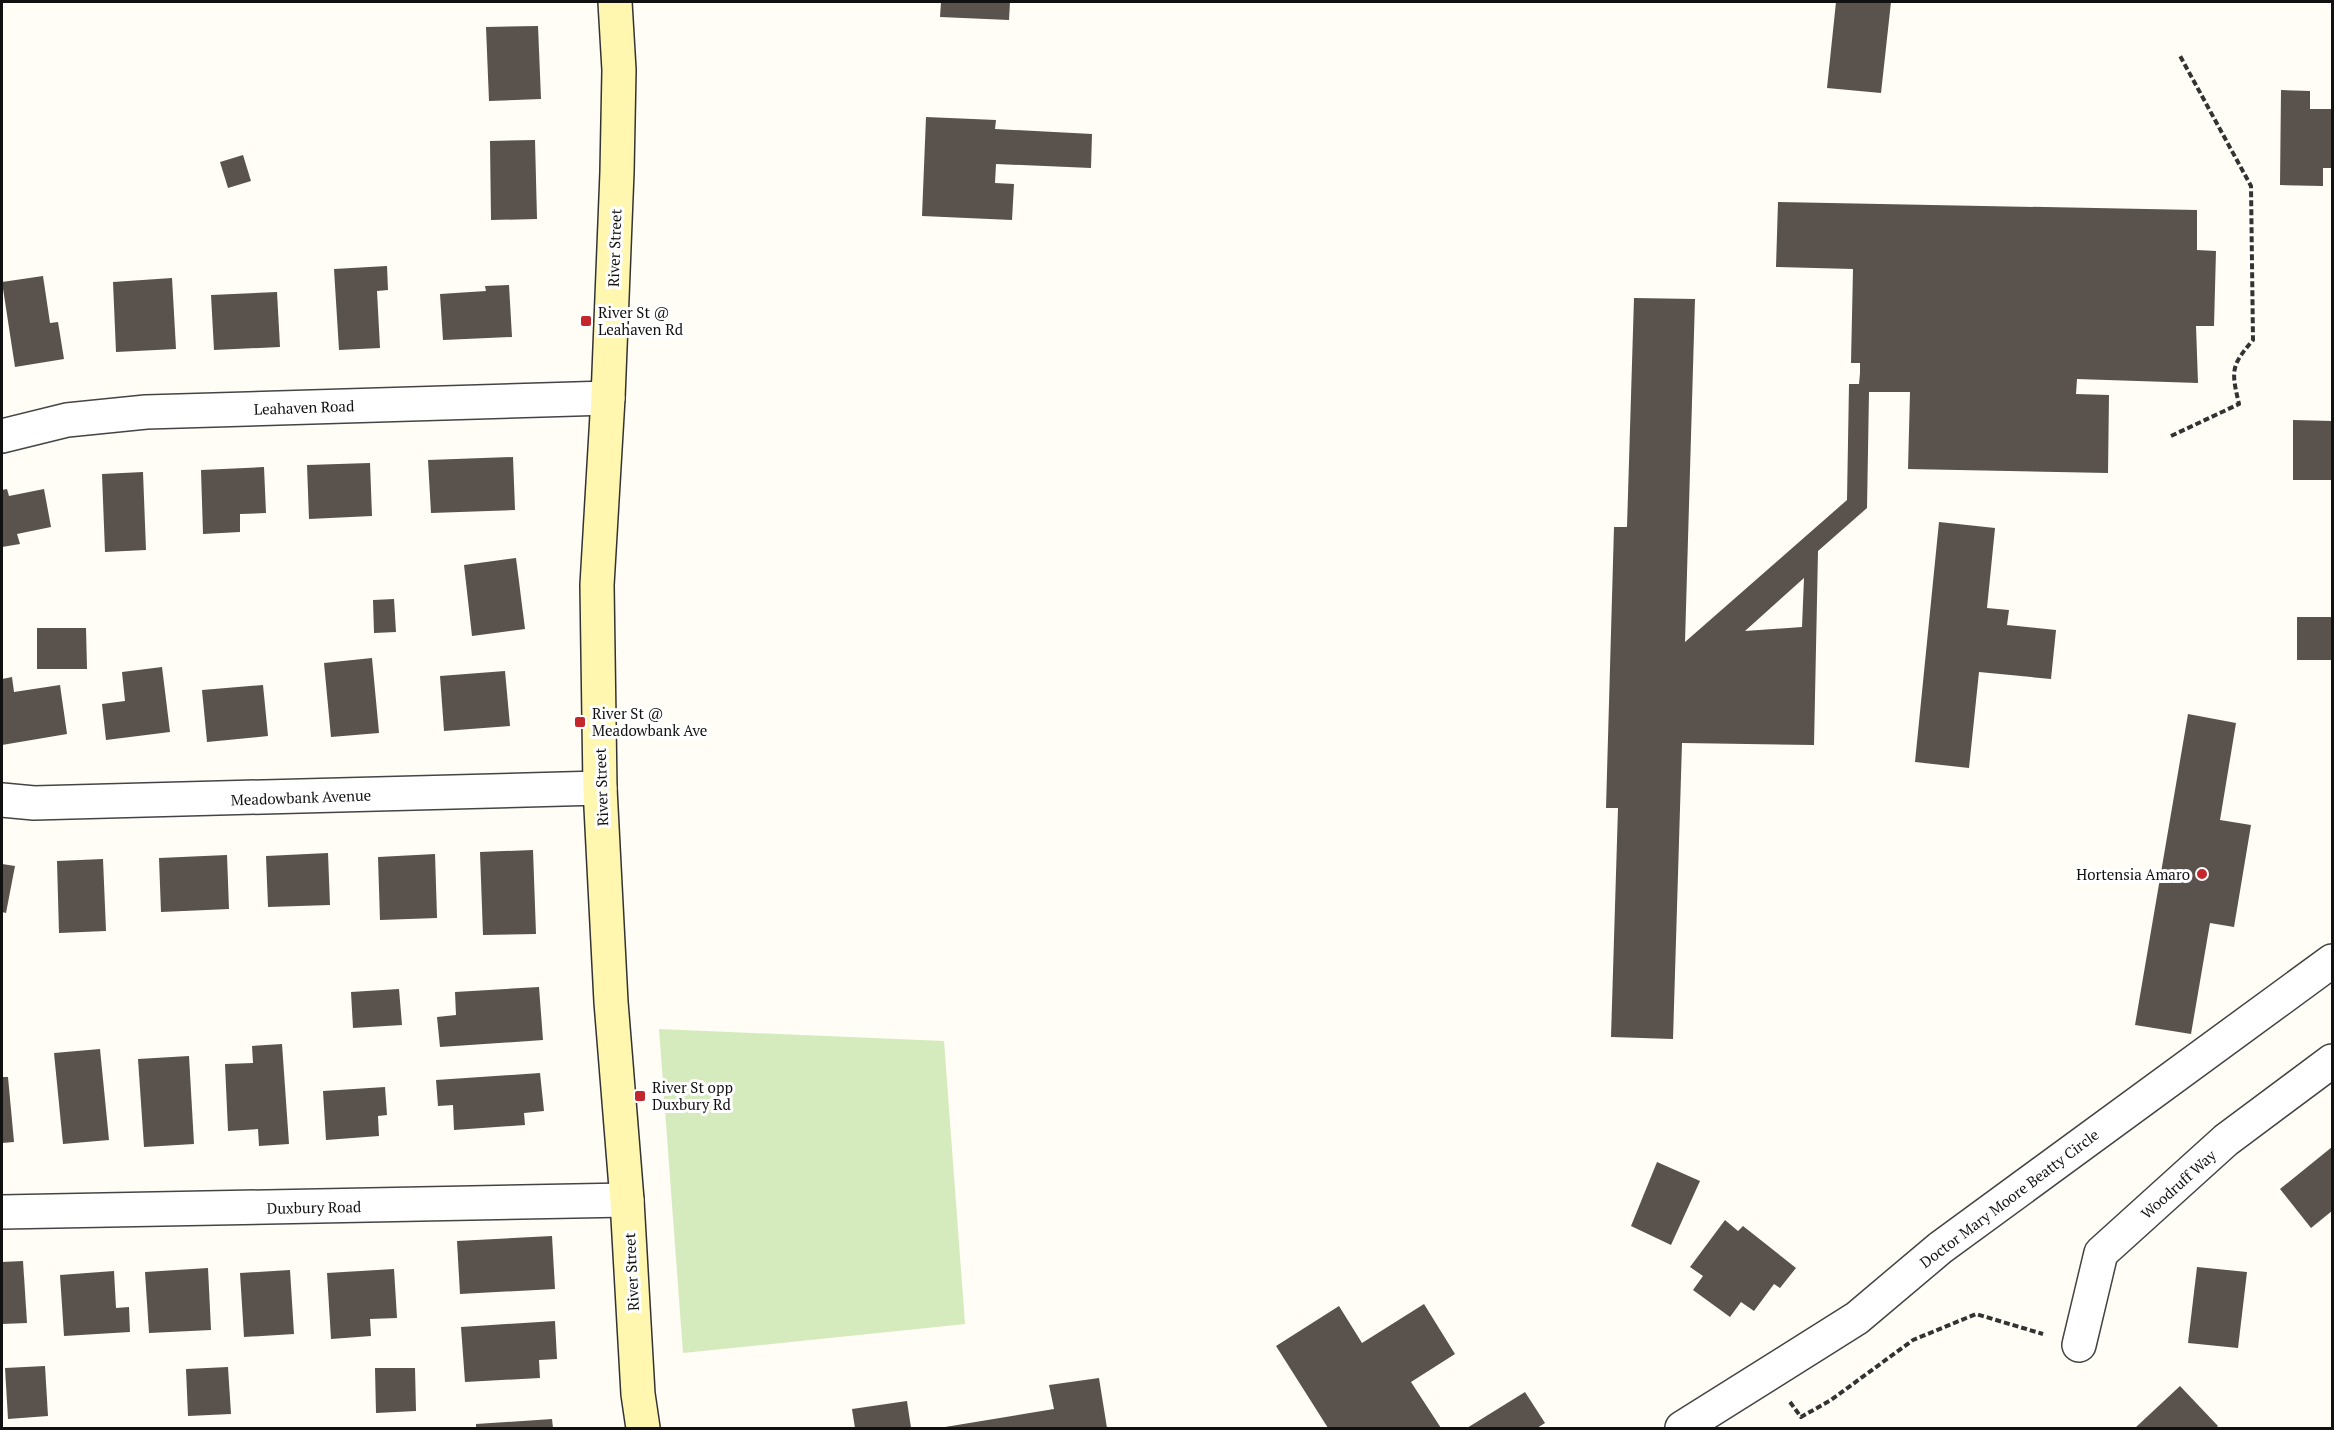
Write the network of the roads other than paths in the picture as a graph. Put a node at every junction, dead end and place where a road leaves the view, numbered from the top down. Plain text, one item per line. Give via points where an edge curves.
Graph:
1 (615, 2) edge
2 (608, 398) junction
3 (2, 436) edge
4 (600, 788) junction
5 (2, 800) edge
6 (2332, 961) edge
7 (2332, 1061) edge
8 (627, 1200) junction
9 (2, 1212) edge
10 (2079, 1345) road end
11 (643, 1428) edge
12 (1682, 1428) edge

1 - 2 main road, River Street via 619,118
2 - 3 street, Leahaven Road via 146,412 67,420
2 - 4 main road, River Street via 597,585
4 - 5 street, Meadowbank Avenue via 234,800
4 - 8 main road, River Street via 610,1002
6 - 12 street, Doctor Mary Moore Beatty Circle via 1940,1248 1857,1318
7 - 10 street, Woodruff Way via 2226,1140 2101,1253
8 - 9 street, Duxbury Road
8 - 11 main road, River Street

